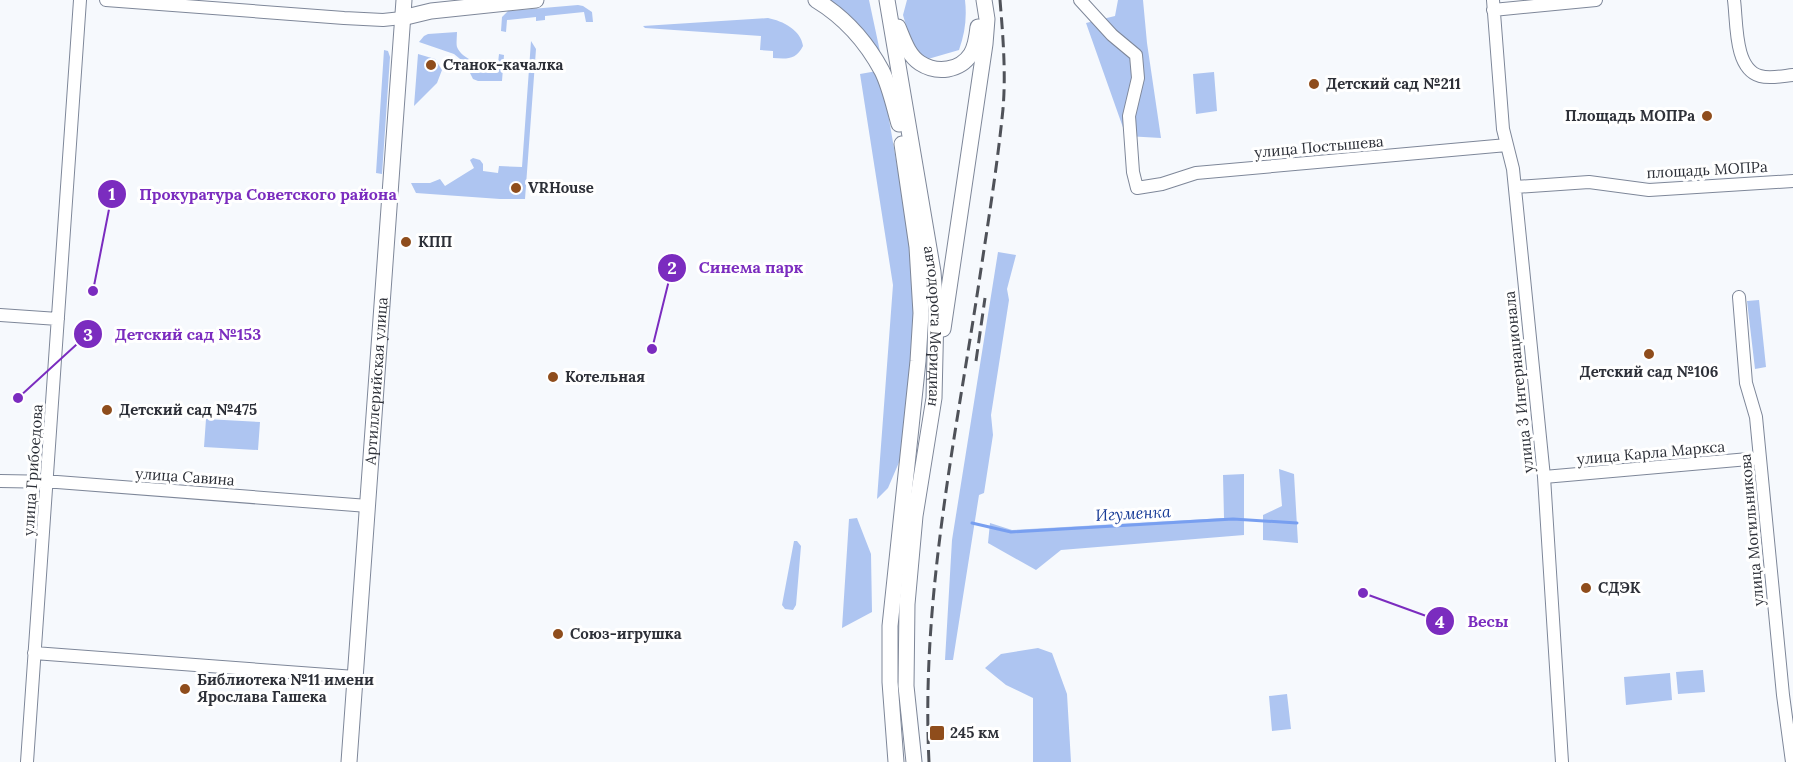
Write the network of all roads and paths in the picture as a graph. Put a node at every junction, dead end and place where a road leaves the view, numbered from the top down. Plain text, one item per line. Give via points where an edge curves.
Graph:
1 (80, 0) edge
2 (106, 0) edge
3 (404, 0) edge
4 (536, 0) edge
5 (816, 0) edge
6 (877, 0) edge
7 (888, 0) edge
8 (975, 0) edge
9 (984, 0) edge
10 (1080, 0) edge
11 (1596, 0) edge
12 (1734, 0) edge
13 (513, 1) edge
14 (1493, 5) edge
15 (402, 18) junction
16 (1793, 75) edge
17 (899, 124) junction
18 (1507, 145) junction
19 (1793, 181) edge
20 (1515, 187) junction
21 (1739, 297) dead end
22 (0, 315) edge
23 (58, 319) junction
24 (934, 398) junction
25 (1760, 458) junction
26 (1544, 477) junction
27 (0, 481) edge
28 (47, 482) junction
29 (368, 506) junction
30 (34, 653) junction
31 (355, 677) junction
32 (27, 762) edge
33 (349, 762) edge
34 (897, 762) edge
35 (914, 762) edge
36 (1562, 762) edge
37 (1792, 762) edge

1 - 23 street, улица Грибоедова
2 - 15 street via 373,20
3 - 15 main road, Артиллерийская улица
4 - 13 main road
5 - 17 main road via 850,26 868,48 883,72
6 - 17 main road, автодорога Меридиан
7 - 8 main road via 911,55 932,69 944,70 972,54 978,24
7 - 24 main road, автодорога Меридиан via 933,272
9 - 24 main road via 986,44
10 - 18 street, улица Постышева via 1136,55 1138,78 1129,116 1137,188 1196,173
11 - 14 street
12 - 16 street via 1740,55 1748,70 1758,76
13 - 15 main road
14 - 18 street, улица 3 Интернационала
15 - 29 main road, Артиллерийская улица
17 - 34 main road, автодорога Меридиан via 917,247 921,312 890,626
18 - 20 street, улица 3 Интернационала
19 - 20 street, площадь МОПРа via 1649,190 1589,182
20 - 26 street, улица 3 Интернационала
21 - 25 street, улица Могильникова via 1746,383 1756,417
22 - 23 street
23 - 28 street, улица Грибоедова
24 - 35 main road, автодорога Меридиан via 906,604 906,686
25 - 26 street, улица Карла Маркса
25 - 37 street, улица Могильникова
26 - 36 street, улица 3 Интернационала
27 - 28 street, улица Савина
28 - 29 street, улица Савина
28 - 30 street, улица Грибоедова
29 - 31 main road, Артиллерийская улица
30 - 31 street
30 - 32 street, улица Грибоедова
31 - 33 main road, Артиллерийская улица

